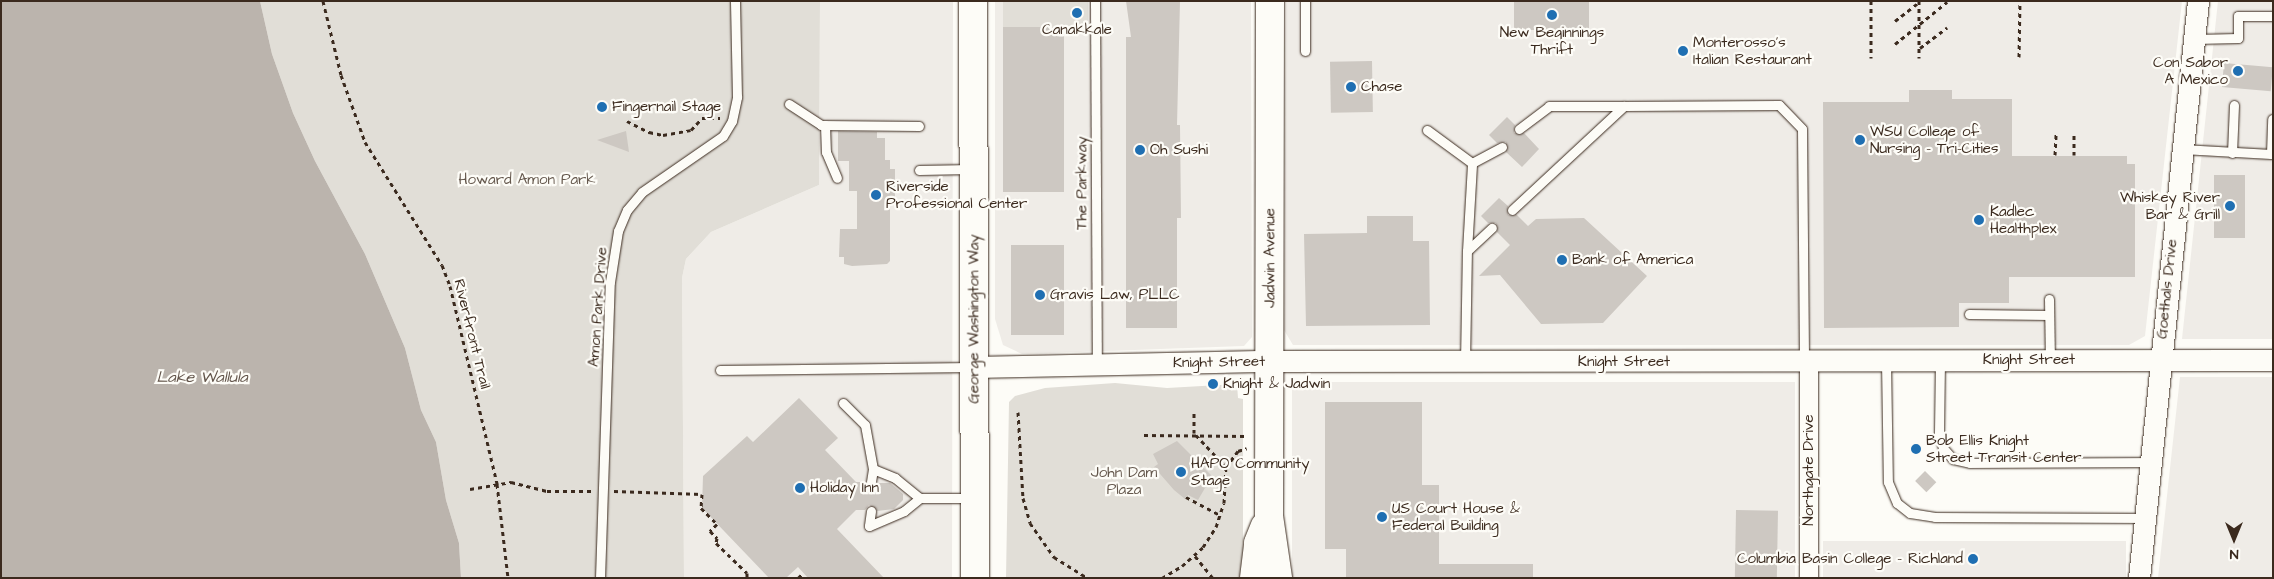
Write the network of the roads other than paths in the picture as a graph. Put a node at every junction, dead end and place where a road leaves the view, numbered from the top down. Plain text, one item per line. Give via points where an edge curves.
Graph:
1 (735, 1) edge
2 (973, 1) edge
3 (1095, 1) edge
4 (1270, 1) edge
5 (1305, 1) edge
6 (2198, 1) edge
7 (2273, 16) edge
8 (2194, 39) junction
9 (1305, 51) dead end
10 (789, 104) dead end
11 (2234, 105) dead end
12 (1624, 106) junction
13 (2272, 119) edge
14 (825, 125) junction
15 (919, 126) dead end
16 (1519, 129) dead end
17 (1427, 130) dead end
18 (1502, 147) dead end
19 (2182, 149) junction
20 (2232, 153) junction
21 (1472, 163) junction
22 (974, 169) junction
23 (919, 170) dead end
24 (836, 178) dead end
25 (1512, 210) dead end
26 (1492, 228) dead end
27 (1467, 251) junction
28 (2049, 299) dead end
29 (1969, 314) dead end
30 (2049, 315) junction
31 (2050, 360) junction
32 (2161, 360) junction
33 (2273, 360) edge
34 (1270, 361) junction
35 (1886, 361) junction
36 (1940, 361) junction
37 (1465, 362) junction
38 (1807, 362) junction
39 (1097, 365) junction
40 (974, 367) junction
41 (720, 370) dead end
42 (843, 403) dead end
43 (2151, 462) junction
44 (873, 469) junction
45 (871, 482) dead end
46 (920, 498) junction
47 (974, 498) junction
48 (871, 510) dead end
49 (1268, 516) junction
50 (2145, 518) junction
51 (600, 578) edge
52 (975, 578) edge
53 (1254, 578) edge
54 (1278, 578) edge
55 (1809, 578) edge
56 (2139, 578) edge

1 - 51 lane, Amon Park Drive via 737,97 733,118 723,136 642,192 627,210 618,231 610,282
2 - 22 main road, George Washington Way
3 - 39 lane, The Parkway
4 - 34 main road, Jadwin Avenue
5 - 9 lane
6 - 8 street, Goethals Drive
7 - 8 lane via 2238,16 2238,38
8 - 19 street, Goethals Drive
10 - 14 lane
11 - 20 lane
12 - 16 lane via 1549,106
12 - 25 lane
12 - 38 lane via 1779,105 1802,129
13 - 20 lane via 2271,154
14 - 15 lane
14 - 24 lane via 826,152
17 - 21 lane
18 - 21 lane
19 - 20 lane
19 - 32 street, Goethals Drive
21 - 27 lane
22 - 23 lane
22 - 40 main road, George Washington Way
26 - 27 lane
27 - 37 lane
28 - 30 lane
29 - 30 lane
30 - 31 lane
31 - 32 street, Knight Street
31 - 36 street, Knight Street
32 - 33 street, Knight Street
32 - 43 street, Goethals Drive
34 - 37 street, Knight Street
34 - 39 street, Knight Street
34 - 49 main road, Jadwin Avenue
35 - 36 street, Knight Street
35 - 38 street, Knight Street
35 - 50 lane via 1888,482 1897,503 1910,513 1934,517
36 - 43 lane via 1938,435 1943,448 1953,459 1970,463
37 - 38 street, Knight Street
38 - 55 street, Northgate Drive
39 - 40 street, Knight Street
40 - 41 lane
40 - 47 main road, George Washington Way
42 - 44 lane via 865,425
43 - 50 street, Goethals Drive
44 - 45 lane
44 - 46 lane via 895,478
46 - 47 lane
46 - 48 lane via 904,510 869,526
47 - 52 main road, George Washington Way
49 - 53 main road, Jadwin Avenue via 1258,543
49 - 54 main road, Jadwin Avenue
50 - 56 street, Goethals Drive

